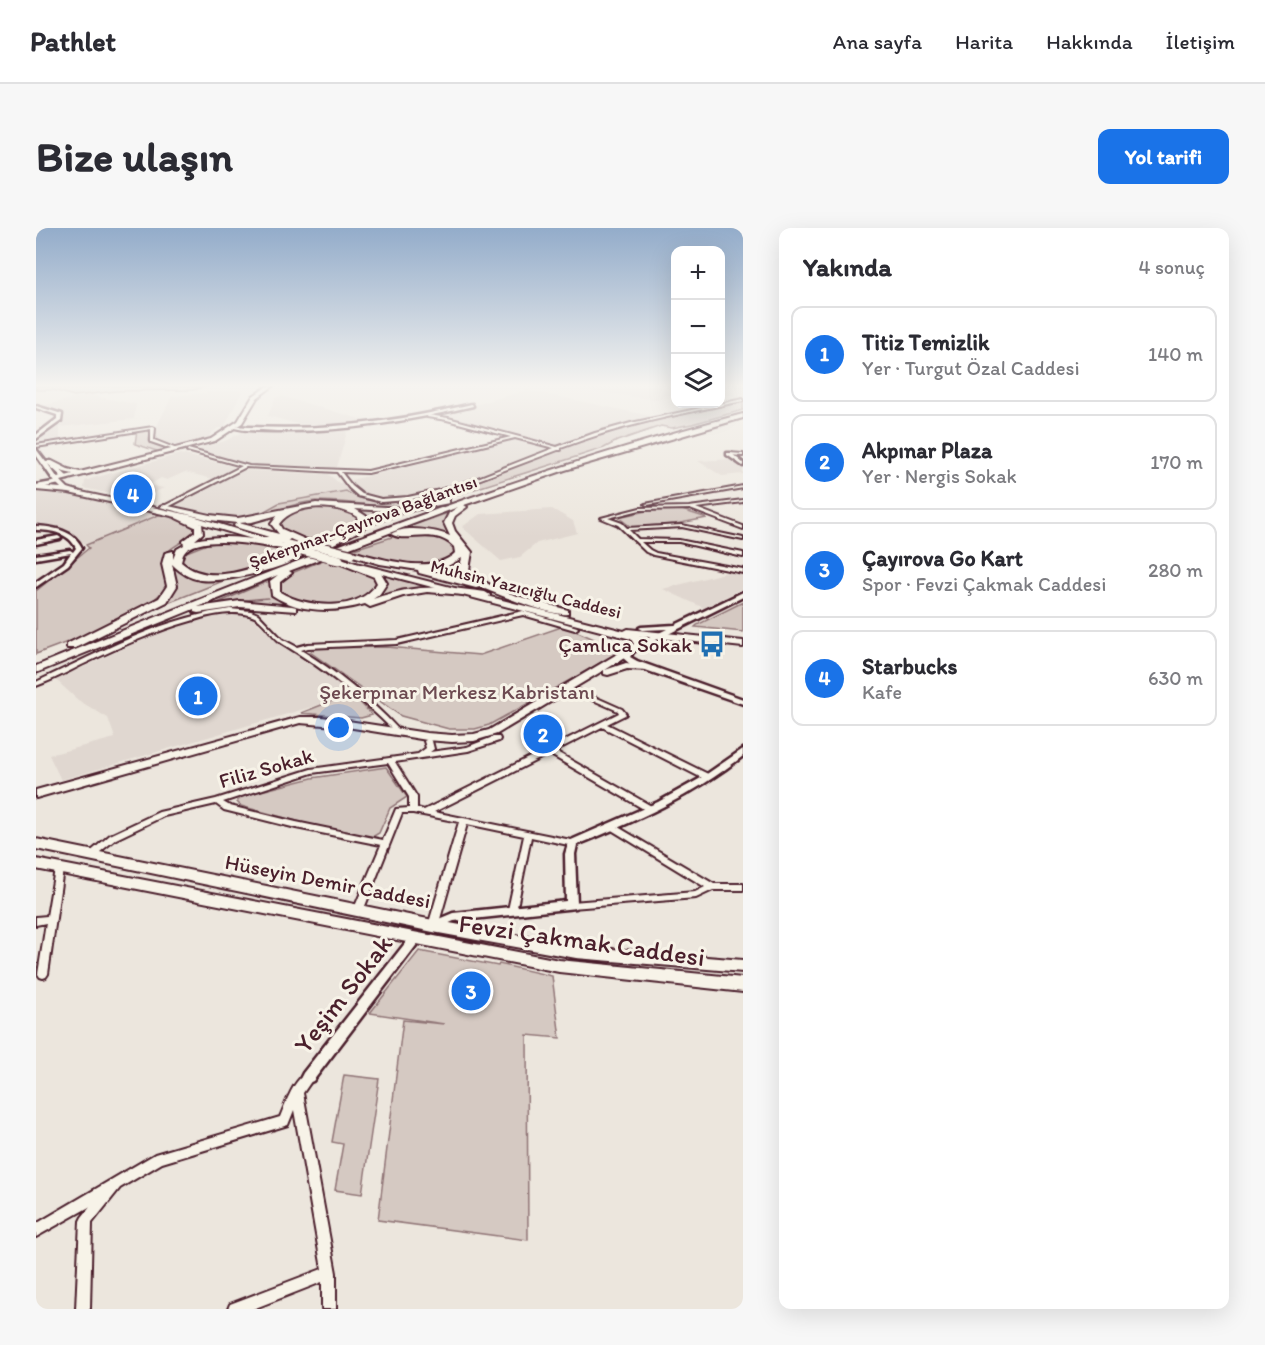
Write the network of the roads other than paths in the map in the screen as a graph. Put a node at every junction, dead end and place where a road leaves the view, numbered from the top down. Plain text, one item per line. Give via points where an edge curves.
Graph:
1 (101, 436) edge
2 (152, 436) edge
3 (219, 436) edge
4 (227, 436) edge
5 (508, 436) edge
6 (593, 436) edge
7 (653, 436) edge
8 (672, 436) edge
9 (513, 438) junction
10 (36, 447) edge
11 (560, 449) junction
12 (176, 450) junction
13 (188, 450) junction
14 (38, 454) edge
15 (729, 454) joint
16 (743, 455) edge
17 (50, 462) junction
18 (743, 465) edge
19 (245, 466) junction
20 (104, 471) junction
21 (338, 471) junction
22 (67, 479) junction
23 (57, 481) junction
24 (514, 486) junction
25 (36, 487) edge
26 (743, 487) edge
27 (80, 488) junction
28 (486, 490) junction
29 (743, 501) edge
30 (689, 508) junction
31 (640, 509) junction
32 (167, 510) junction
33 (204, 515) junction
34 (743, 528) edge
35 (627, 529) junction
36 (36, 530) edge
37 (58, 538) junction
38 (743, 538) edge
39 (639, 540) junction
40 (36, 542) edge
41 (303, 547) junction
42 (70, 552) junction
43 (78, 552) junction
44 (324, 555) junction
45 (743, 555) edge
46 (36, 557) edge
47 (345, 557) junction
48 (372, 559) junction
49 (743, 571) edge
50 (36, 579) edge
51 (36, 585) edge
52 (501, 591) junction
53 (743, 594) edge
54 (484, 595) junction
55 (564, 612) junction
56 (688, 623) junction
57 (575, 628) dead end
58 (600, 628) junction
59 (643, 628) junction
60 (673, 631) junction
61 (661, 637) junction
62 (743, 637) edge
63 (105, 641) junction
64 (743, 644) edge
65 (70, 646) junction
66 (298, 649) junction
67 (632, 650) junction
68 (36, 660) edge
69 (644, 668) junction
70 (36, 670) edge
71 (36, 684) edge
72 (577, 691) junction
73 (743, 702) edge
74 (601, 724) junction
75 (396, 730) junction
76 (496, 739) junction
77 (428, 741) junction
78 (548, 750) junction
79 (743, 752) edge
80 (421, 756) junction
81 (390, 760) junction
82 (707, 777) junction
83 (36, 794) edge
84 (217, 801) junction
85 (36, 803) edge
86 (650, 809) junction
87 (413, 810) junction
88 (426, 812) junction
89 (464, 820) junction
90 (613, 827) junction
91 (528, 834) junction
92 (386, 843) junction
93 (573, 843) junction
94 (36, 844) edge
95 (92, 854) junction
96 (36, 864) edge
97 (59, 869) junction
98 (712, 887) junction
99 (743, 887) edge
100 (572, 905) junction
101 (513, 910) junction
102 (358, 911) junction
103 (52, 919) junction
104 (36, 921) edge
105 (433, 926) junction
106 (414, 940) junction
107 (743, 966) edge
108 (43, 974) dead end
109 (743, 985) edge
110 (308, 1077) joint
111 (297, 1091) junction
112 (120, 1179) junction
113 (36, 1231) edge
114 (329, 1273) junction
115 (83, 1309) edge
116 (235, 1309) edge
117 (329, 1309) edge

1 - 10 street
2 - 12 street via 152,441
3 - 12 main road
4 - 13 main road
5 - 9 street
6 - 11 street
7 - 28 highway, Şekerpınar-Çayırova Bağlantısı
8 - 24 highway, Şekerpınar-Çayırova Bağlantısı
9 - 11 street
9 - 21 street via 385,470
11 - 21 street via 472,480 402,499 360,496
12 - 20 main road
13 - 19 street
13 - 20 main road
14 - 17 main road
14 - 23 main road
15 - 16 street
15 - 18 street
17 - 20 main road via 66,471
17 - 22 main road
19 - 21 street
19 - 32 street
20 - 22 main road
20 - 27 main road
22 - 23 main road
22 - 27 main road
23 - 25 street
23 - 27 main road
24 - 44 highway, Şekerpınar-Çayırova Bağlantısı
24 - 52 highway via 459,509 448,523 467,552 467,576
25 - 27 main road
26 - 31 street via 666,500
27 - 32 main road
28 - 33 highway via 411,509 322,503 292,507 249,521
28 - 41 highway, Şekerpınar-Çayırova Bağlantısı
29 - 30 street
30 - 31 street
30 - 34 street
31 - 35 street via 603,518
32 - 33 highway
32 - 41 main road
32 - 65 highway via 200,529 195,537 169,554 169,593 153,607
33 - 41 highway
35 - 38 street via 682,526
35 - 39 street
36 - 37 street
36 - 43 street via 54,530 76,541
37 - 40 street
37 - 42 street via 72,546
39 - 45 street via 679,541
39 - 49 street via 655,554
41 - 41 highway via 279,531 275,524 279,517 323,505 346,507 362,516 360,527
41 - 41 highway via 250,571 222,577 189,573 176,563 183,550 210,540 240,539
41 - 47 highway, bridge
41 - 47 main road, bridge
41 - 65 highway, Şekerpınar-Çayırova Bağlantısı
42 - 43 street
42 - 46 street
42 - 50 street
43 - 51 street
44 - 47 highway via 279,578 274,585 275,593 297,605 335,607 366,600 382,583 378,575
44 - 48 highway via 405,533 444,537 455,542 461,551 454,561 435,566
44 - 63 highway, Şekerpınar-Çayırova Bağlantısı
47 - 48 highway
47 - 54 main road, Muhsin Yazıcığlu Caddesi
47 - 55 main road, Muhsin Yazıcığlu Caddesi
48 - 52 highway
52 - 55 highway
53 - 56 street
54 - 58 main road, Muhsin Yazıcığlu Caddesi
54 - 63 highway via 416,588 357,608 329,612 228,605 182,615
55 - 59 main road, Muhsin Yazıcığlu Caddesi
56 - 59 street
56 - 60 street
57 - 66 street via 523,614 397,642
58 - 61 main road, Muhsin Yazıcığlu Caddesi
58 - 67 main road via 635,637 639,645
59 - 60 main road, Muhsin Yazıcığlu Caddesi
60 - 61 street
60 - 62 main road, Muhsin Yazıcığlu Caddesi
61 - 64 main road, Muhsin Yazıcığlu Caddesi
61 - 67 street
63 - 70 highway, Şekerpınar-Çayırova Bağlantısı
65 - 68 highway, Şekerpınar-Çayırova Bağlantısı
66 - 71 street via 283,642 250,612 212,614 160,630
66 - 75 street via 378,710
67 - 69 street via 626,655 628,660
67 - 75 main road via 487,735 462,740
69 - 72 main road via 616,668
69 - 73 street
72 - 74 street via 623,714
72 - 76 main road
74 - 78 street
74 - 82 street
75 - 83 main road via 335,721 290,722
76 - 77 main road via 464,745
76 - 80 street, Filiz Sokak via 468,749
77 - 80 street via 430,749
77 - 85 main road via 330,726 292,727 62,792
78 - 86 street
78 - 88 street
79 - 82 street
80 - 81 street, Filiz Sokak
81 - 84 street, Filiz Sokak via 311,771
81 - 87 street via 413,797
82 - 86 street
84 - 92 street via 227,808
84 - 95 street, Filiz Sokak via 162,814 113,837
86 - 90 street
87 - 88 street
87 - 92 street via 399,811
88 - 89 street
89 - 91 street
89 - 105 street
90 - 93 street
90 - 98 street
91 - 93 street
91 - 101 street
92 - 102 street
93 - 100 street
94 - 95 main road, Hüseyin Demir Caddesi
95 - 102 main road, Hüseyin Demir Caddesi
96 - 97 main road, Hüseyin Demir Caddesi
97 - 103 street
97 - 106 main road, Hüseyin Demir Caddesi
98 - 99 street
98 - 100 street via 696,895
100 - 101 street, Hüseyin Demir Caddesi
101 - 105 street, Hüseyin Demir Caddesi via 453,917
102 - 105 main road, Hüseyin Demir Caddesi
103 - 104 street
103 - 108 street
105 - 107 main road, Fevzi Çakmak Caddesi via 576,952
106 - 109 main road, Fevzi Çakmak Caddesi via 584,970
106 - 110 street, Yeşim Sokak
110 - 111 street
111 - 112 street via 284,1120 159,1158
111 - 114 street
112 - 113 street
112 - 115 street via 86,1221
114 - 116 street
114 - 117 street

